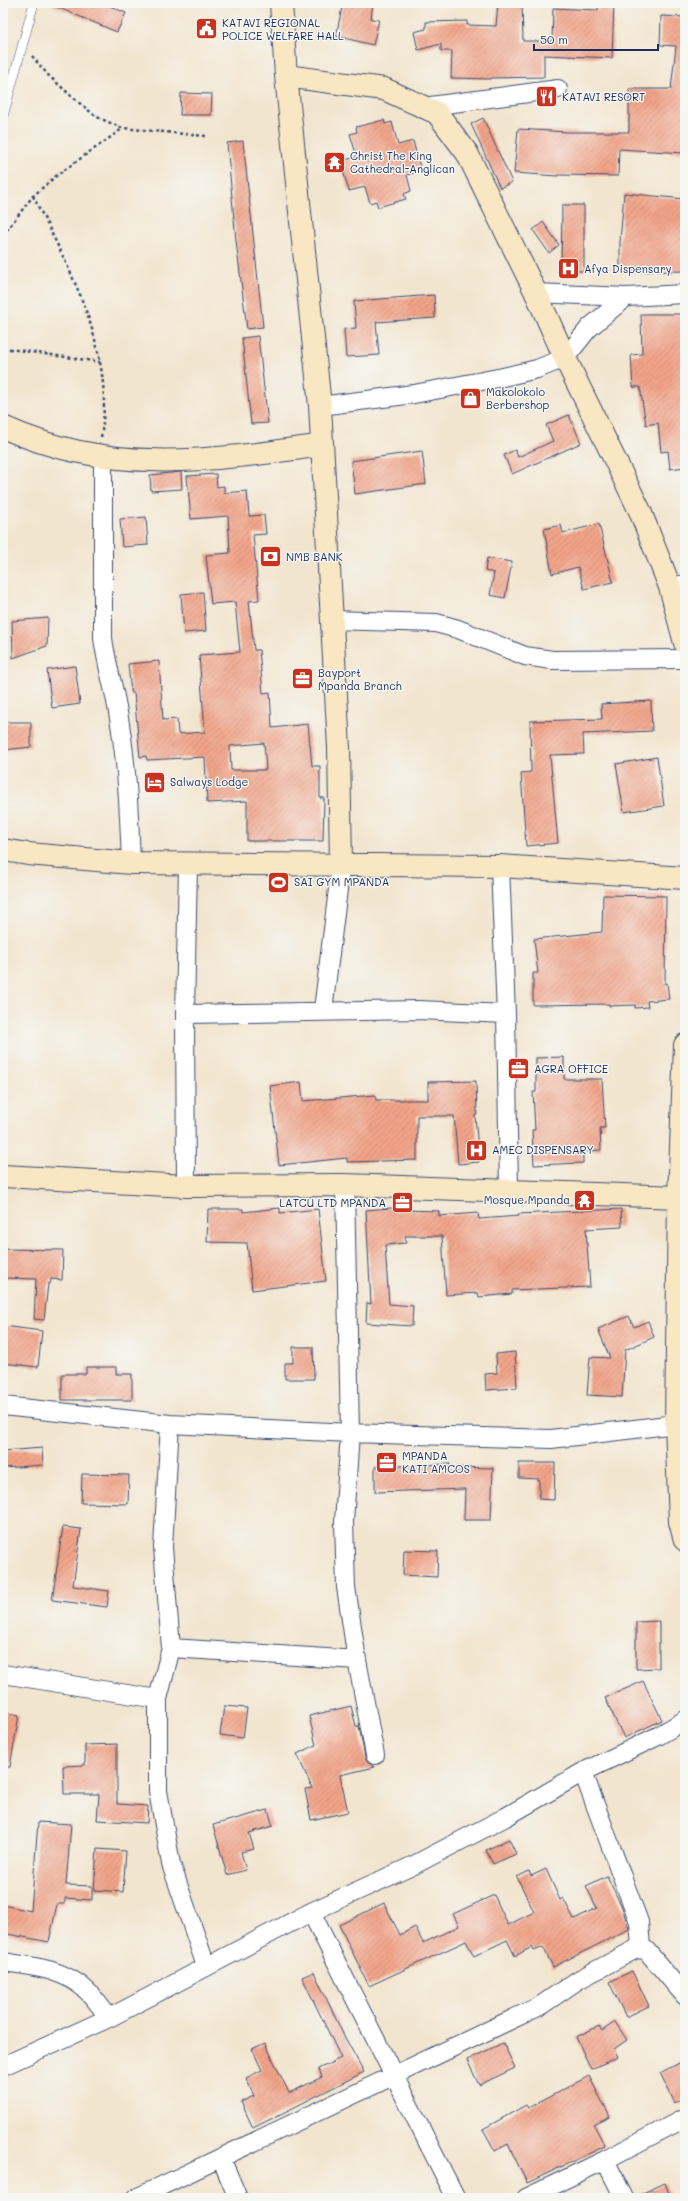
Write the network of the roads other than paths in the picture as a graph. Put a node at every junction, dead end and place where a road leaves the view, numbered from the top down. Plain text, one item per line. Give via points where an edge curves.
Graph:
1 (34, 3) edge
2 (281, 3) edge
3 (286, 76) junction
4 (558, 89) dead end
5 (423, 107) junction
6 (3, 116) edge
7 (536, 293) junction
8 (685, 294) edge
9 (626, 297) junction
10 (565, 358) junction
11 (320, 406) junction
12 (3, 427) edge
13 (322, 445) junction
14 (100, 456) junction
15 (678, 585) edge
16 (331, 620) junction
17 (685, 643) edge
18 (685, 659) edge
19 (3, 850) edge
20 (131, 863) junction
21 (188, 865) junction
22 (341, 865) junction
23 (500, 866) junction
24 (685, 878) edge
25 (323, 1010) junction
26 (185, 1014) junction
27 (506, 1014) junction
28 (685, 1046) edge
29 (3, 1176) edge
30 (345, 1185) junction
31 (186, 1186) junction
32 (509, 1190) junction
33 (679, 1197) junction
34 (3, 1406) edge
35 (680, 1422) edge
36 (170, 1424) junction
37 (350, 1433) junction
38 (685, 1540) edge
39 (171, 1648) junction
40 (357, 1660) junction
41 (3, 1674) edge
42 (158, 1699) junction
43 (685, 1720) edge
44 (375, 1754) dead end
45 (583, 1772) junction
46 (311, 1912) junction
47 (641, 1948) junction
48 (3, 1962) edge
49 (206, 1966) junction
50 (685, 1996) edge
51 (109, 2018) junction
52 (3, 2066) edge
53 (393, 2076) junction
54 (685, 2118) edge
55 (221, 2158) junction
56 (605, 2160) junction
57 (136, 2198) edge
58 (238, 2198) edge
59 (456, 2198) edge
60 (526, 2198) edge
61 (624, 2198) edge

1 - 6 lane
2 - 3 street
3 - 5 street via 384,89
3 - 11 street
4 - 5 street
5 - 7 street via 437,113 467,153
7 - 9 street
7 - 10 street
8 - 9 street
9 - 10 street via 589,328
10 - 11 street via 537,369 503,377 414,394
10 - 15 street
11 - 13 street
12 - 14 street via 59,449
13 - 14 street via 230,458 164,462
13 - 16 street
14 - 20 street via 104,638 107,667 117,707 129,804
15 - 17 street
16 - 18 street via 436,623 458,629 525,656 552,660
16 - 22 street via 339,748
19 - 20 street
20 - 21 street
21 - 22 street
21 - 26 street
22 - 23 street
22 - 25 street
23 - 24 street
23 - 27 street
25 - 26 street
25 - 27 street via 418,1010
26 - 31 street
27 - 32 street
28 - 33 street
29 - 31 street
30 - 31 street
30 - 32 street
30 - 37 street
32 - 33 street
33 - 35 street
34 - 36 street
35 - 37 street via 551,1439
35 - 38 street via 680,1522
36 - 37 street
36 - 39 street via 163,1547
37 - 40 street via 344,1522 346,1587
39 - 40 street
39 - 42 street
40 - 44 street
41 - 42 street
42 - 49 street via 159,1798 171,1864
43 - 45 street
45 - 46 street via 504,1818 412,1866
45 - 47 street via 639,1922
46 - 49 street
46 - 53 street
47 - 50 street via 655,1959
47 - 53 street via 578,1980 540,2006
48 - 51 street via 38,1966 67,1976 86,1990
49 - 51 street
51 - 52 street
53 - 55 street
53 - 59 street
54 - 56 street
55 - 57 street
55 - 58 street
56 - 60 street
56 - 61 street

